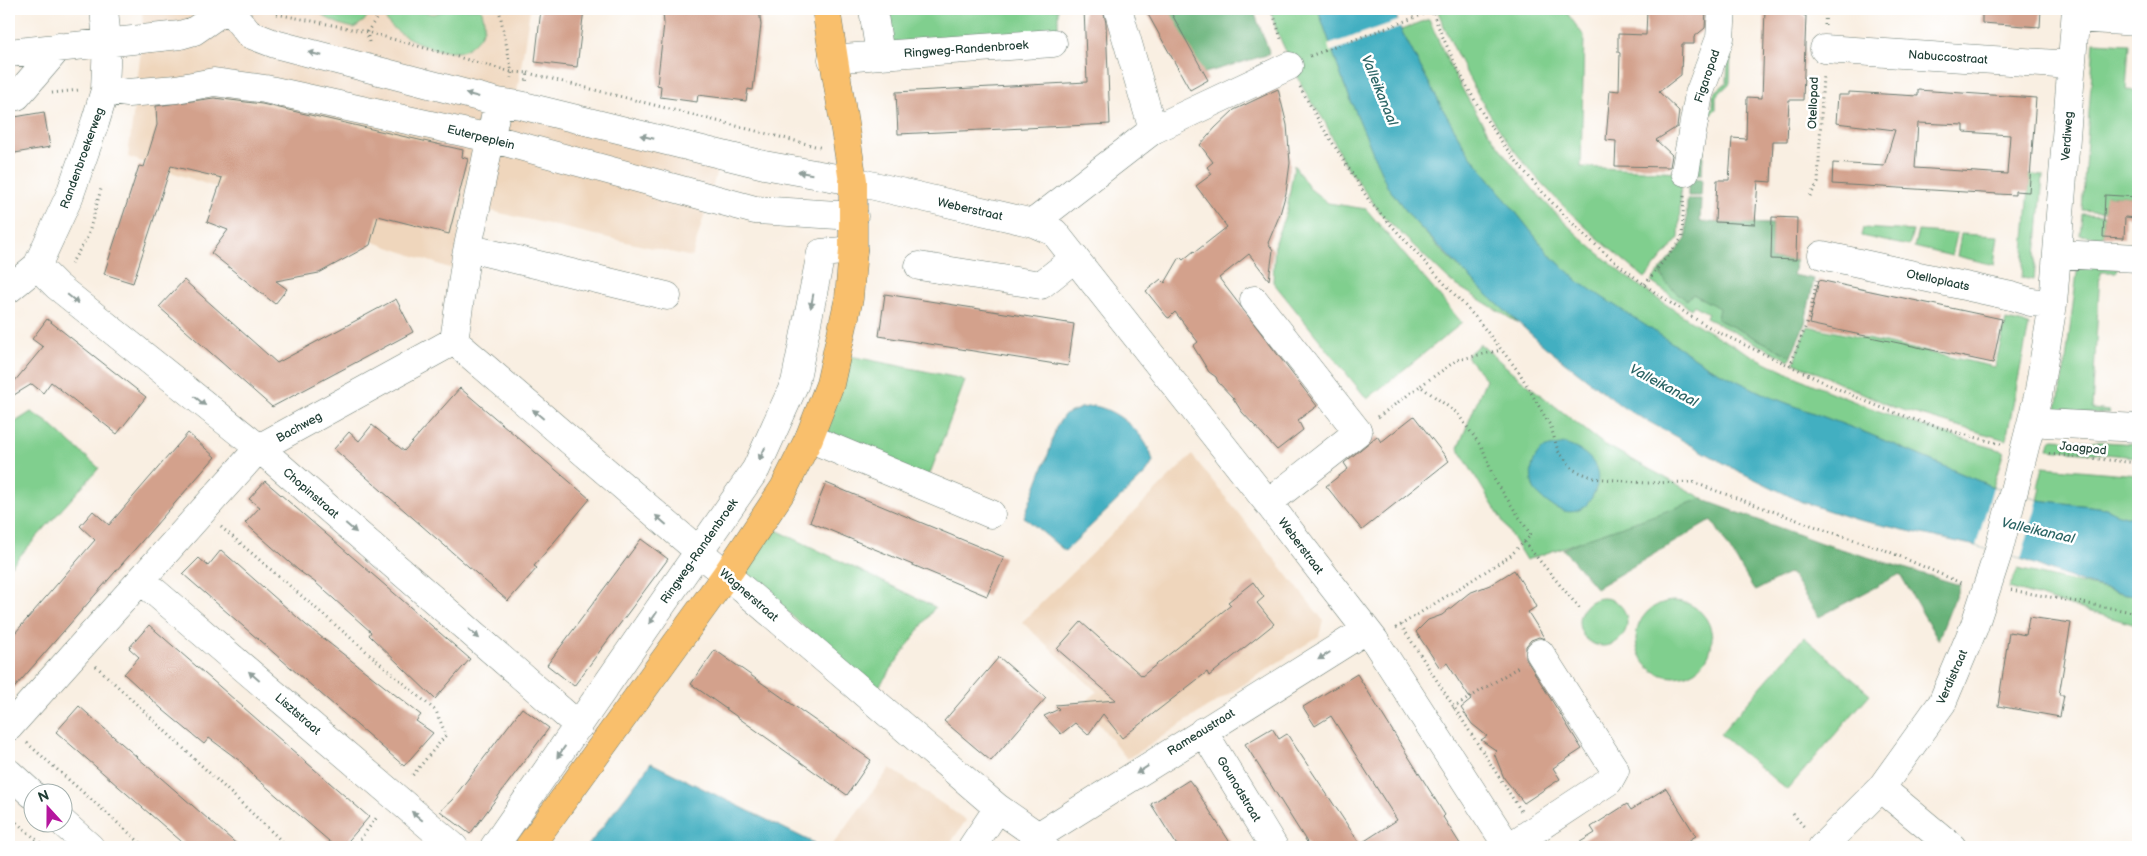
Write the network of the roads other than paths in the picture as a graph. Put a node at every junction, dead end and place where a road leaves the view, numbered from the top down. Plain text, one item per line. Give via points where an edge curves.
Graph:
1 (104, 9) edge
2 (228, 9) edge
3 (826, 9) edge
4 (873, 9) edge
5 (1118, 9) edge
6 (1722, 9) edge
7 (2076, 14) edge
8 (2138, 22) edge
9 (107, 42) junction
10 (1052, 43) dead end
11 (59, 47) junction
12 (1824, 49) road end
13 (9, 53) edge
14 (880, 55) junction
15 (832, 59) junction
16 (2072, 65) junction
17 (1289, 66) road end
18 (105, 90) junction
19 (13, 97) edge
20 (498, 102) junction
21 (1153, 130) junction
22 (490, 138) junction
23 (1685, 172) road end
24 (853, 182) junction
25 (854, 216) junction
26 (1033, 223) junction
27 (468, 248) junction
28 (853, 250) junction
29 (2058, 254) junction
30 (1822, 255) road end
31 (1075, 258) junction
32 (2138, 258) edge
33 (37, 266) junction
34 (919, 266) dead end
35 (9, 289) edge
36 (666, 296) dead end
37 (1254, 300) dead end
38 (2053, 304) junction
39 (454, 341) junction
40 (2033, 420) junction
41 (2138, 428) edge
42 (809, 438) junction
43 (259, 448) junction
44 (1268, 503) junction
45 (991, 514) dead end
46 (698, 552) junction
47 (1998, 552) joint
48 (726, 575) junction
49 (142, 581) junction
50 (1370, 636) junction
51 (1540, 653) road end
52 (579, 726) junction
53 (9, 727) edge
54 (1203, 731) junction
55 (9, 773) edge
56 (22, 785) edge
57 (1881, 788) junction
58 (998, 808) junction
59 (72, 831) edge
60 (1041, 842) edge
61 (90, 847) edge
62 (454, 847) edge
63 (494, 847) edge
64 (529, 847) edge
65 (972, 847) edge
66 (1274, 847) edge
67 (1508, 847) edge
68 (1822, 847) edge
69 (1952, 847) edge

1 - 9 street, Randenbroekerweg
2 - 9 street via 194,31 180,35
20 -> 2 street via 276,44 249,34
3 - 15 main road
4 - 14 street
5 - 21 street
6 - 23 street, Figaropad via 1720,38 1699,94
7 - 8 street, Verdiweg
7 - 16 street, Verdiweg
9 - 11 street
9 - 18 street, Randenbroekerweg
10 - 14 street, Ringweg-Randenbroek
11 - 13 street
11 - 19 street
12 - 16 street, Nabuccostraat
14 - 15 street, Ringweg-Randenbroek
15 - 24 main road
16 - 29 street, Verdiweg
17 - 21 street
18 - 22 street, Euterpeplein via 128,93 214,82 265,88
18 - 33 street, Randenbroekerweg via 69,197
20 - 22 street
24 -> 20 street via 764,165
21 - 26 street
22 - 25 street, Euterpeplein via 756,210
22 - 27 street
24 - 25 main road
24 - 26 street, Weberstraat
25 - 28 main road
26 - 31 street, Weberstraat via 1054,232
27 - 36 street
27 - 39 street
28 - 42 main road via 848,298 830,384
28 -> 46 street, Ringweg-Randenbroek via 821,253 795,383 756,469
29 - 32 street
29 - 38 street, Verdiweg
30 - 38 street, Otelloplaats via 2031,302
31 - 34 street via 1041,285
31 - 44 street, Weberstraat
33 - 35 street, Randenbroekerweg
33 -> 43 street, Chopinstraat via 57,286
37 - 44 street via 1358,432
38 - 40 street, Verdiweg
39 - 43 street, Bachweg
46 -> 39 street, Wagnerstraat
40 - 41 street
40 - 47 street, Verdiweg
42 - 45 street
42 - 48 main road via 784,488
43 - 49 street, Bachweg
43 -> 52 street, Chopinstraat
44 - 50 street, Weberstraat
46 - 48 street, Wagnerstraat
46 -> 52 street, Ringweg-Randenbroek
47 - 57 street, Verdistraat via 1974,627 1942,703
48 - 58 street, Wagnerstraat
48 - 64 main road
49 - 53 street, Bachweg
62 -> 49 street, Lisztstraat
50 -> 54 street, Rameaustraat
50 - 67 street, Weberstraat
51 - 67 street via 1615,770 1609,781
52 -> 63 street, Ringweg-Randenbroek
54 -> 60 street, Rameaustraat
54 - 66 street, Gounodstraat
55 - 56 street
57 - 68 street, Verdistraat
57 - 69 street
58 - 60 street, Wagnerstraat
58 - 65 street
59 - 61 street

